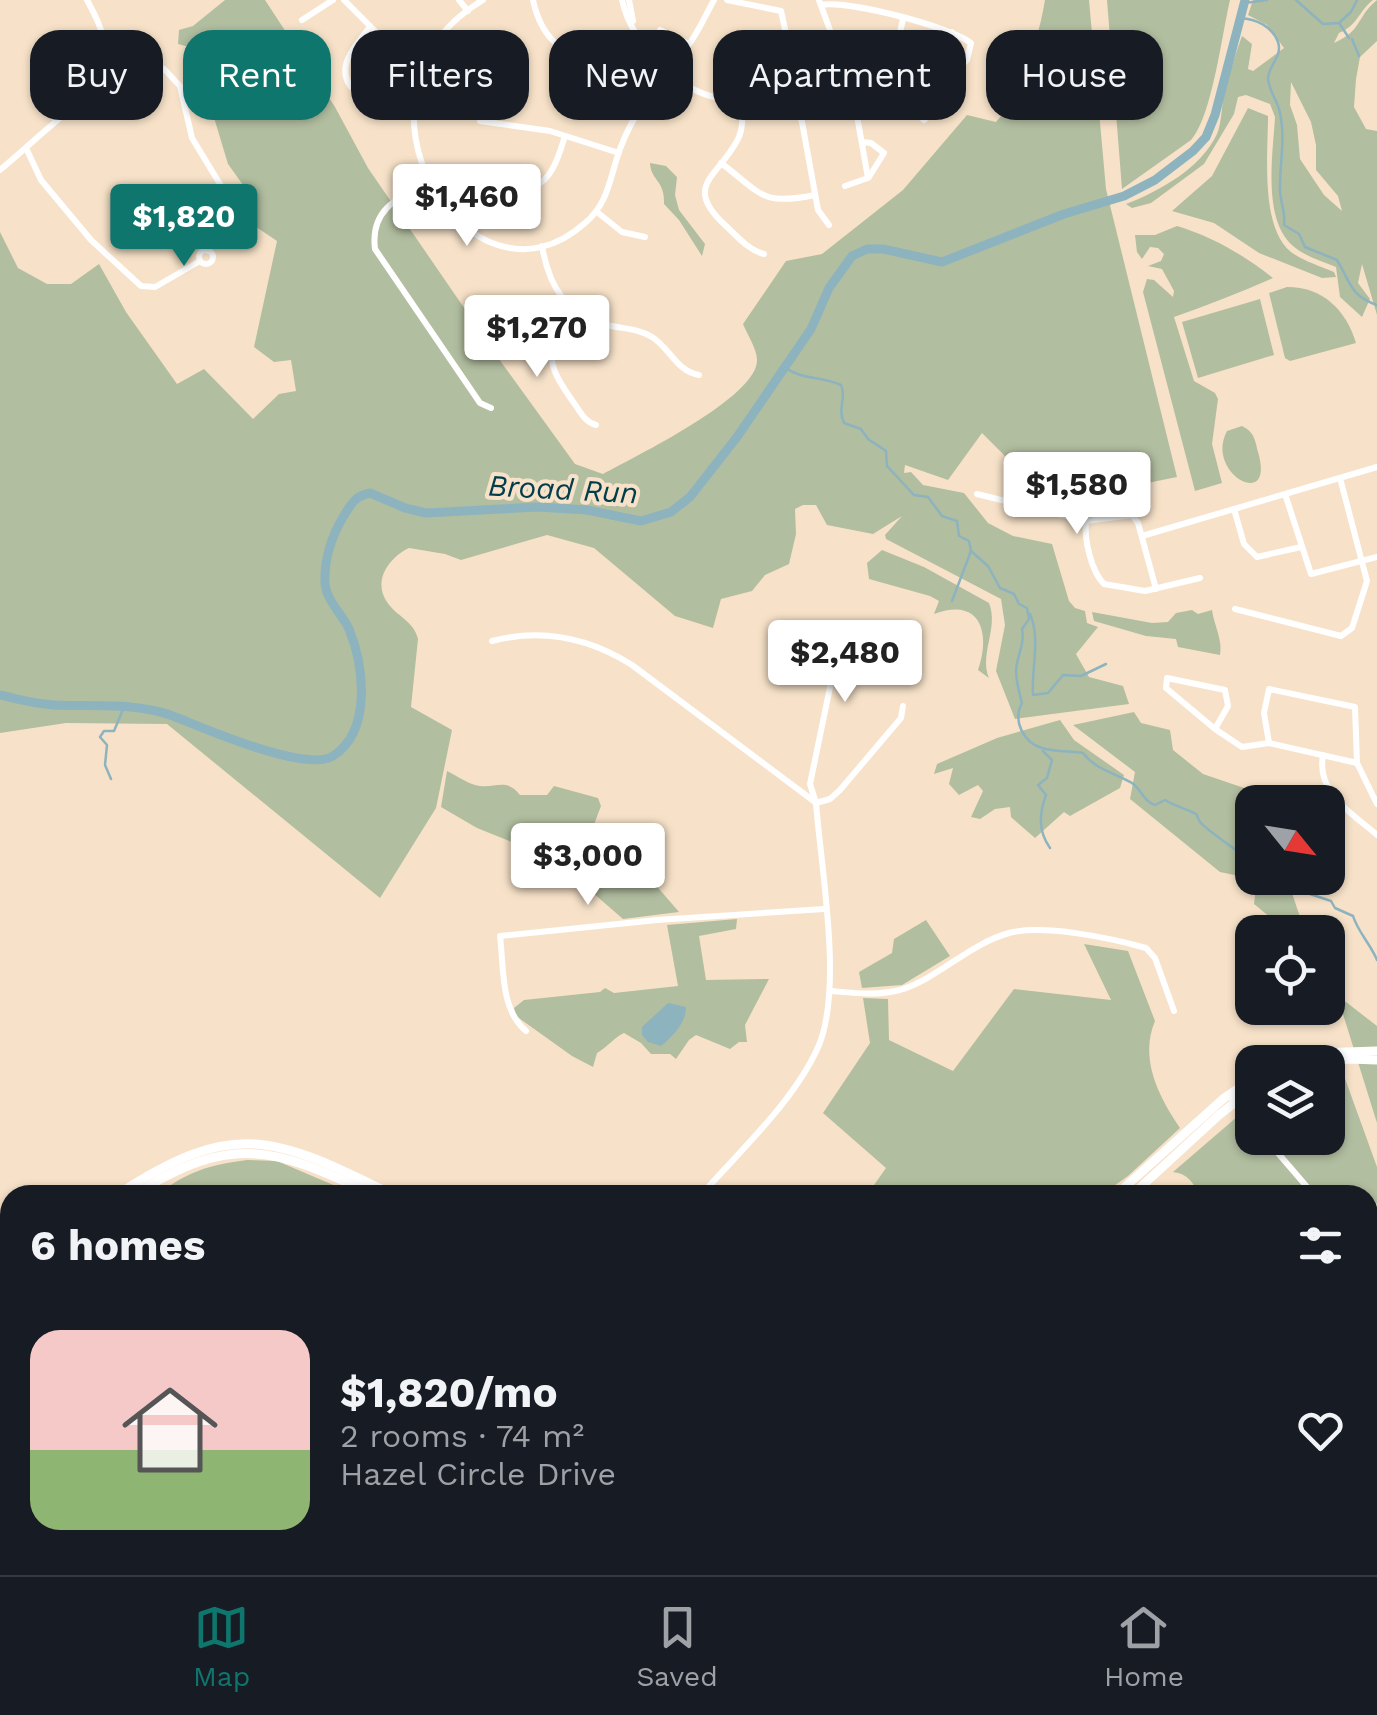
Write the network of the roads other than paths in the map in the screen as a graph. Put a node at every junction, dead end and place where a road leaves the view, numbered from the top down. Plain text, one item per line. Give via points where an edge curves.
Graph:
1 (87, 0) edge
2 (333, 0) edge
3 (344, 0) edge
4 (458, 0) edge
5 (484, 0) edge
6 (533, 0) edge
7 (625, 0) edge
8 (714, 0) edge
9 (727, 0) edge
10 (820, 2) edge
11 (468, 11) junction
12 (903, 19) junction
13 (302, 20) dead end
14 (369, 28) junction
15 (102, 30) edge
16 (373, 30) edge
17 (449, 30) edge
18 (636, 30) edge
19 (785, 30) edge
20 (832, 30) edge
21 (900, 30) edge
22 (944, 30) edge
23 (952, 32) joint
24 (549, 36) edge
25 (693, 37) edge
26 (163, 70) edge
27 (350, 87) dead end
28 (907, 96) joint
29 (57, 120) edge
30 (414, 120) edge
31 (633, 120) edge
32 (740, 120) edge
33 (801, 120) edge
34 (858, 120) edge
35 (480, 121) dead end
36 (565, 136) junction
37 (862, 142) junction
38 (26, 148) junction
39 (618, 153) junction
40 (720, 163) junction
41 (0, 170) edge
42 (868, 178) junction
43 (428, 182) junction
44 (846, 186) dead end
45 (520, 188) dead end
46 (815, 195) junction
47 (596, 212) junction
48 (829, 224) dead end
49 (644, 237) dead end
50 (542, 246) junction
51 (764, 254) dead end
52 (575, 308) junction
53 (699, 375) dead end
54 (491, 408) dead end
55 (596, 425) dead end
56 (1377, 467) edge
57 (1340, 478) junction
58 (977, 494) dead end
59 (1285, 494) junction
60 (1234, 509) junction
61 (1086, 520) junction
62 (1142, 536) junction
63 (1301, 547) junction
64 (1377, 557) edge
65 (1362, 561) junction
66 (1200, 578) dead end
67 (1156, 588) junction
68 (1235, 610) dead end
69 (836, 624) dead end
70 (492, 641) dead end
71 (902, 706) dead end
72 (1215, 730) junction
73 (1270, 743) junction
74 (1323, 755) junction
75 (1357, 763) junction
76 (816, 803) junction
77 (1377, 804) edge
78 (1377, 836) edge
79 (824, 909) junction
80 (831, 991) junction
81 (1174, 1010) dead end
82 (526, 1031) dead end
83 (1377, 1051) edge
84 (1345, 1052) edge
85 (1345, 1059) edge
86 (1377, 1060) edge
87 (1235, 1095) edge
88 (1235, 1097) edge
89 (1232, 1098) junction
90 (1235, 1102) edge
91 (1279, 1155) edge
92 (134, 1185) edge
93 (151, 1185) edge
94 (351, 1185) edge
95 (370, 1185) edge
96 (709, 1185) edge
97 (1128, 1185) edge
98 (1142, 1185) edge
99 (1305, 1185) edge

1 - 15 street
2 - 13 street
3 - 14 street
4 - 11 street
5 - 11 street
6 - 24 street
7 - 18 street
8 - 25 street
9 - 19 street via 781,11
10 - 12 street
10 - 20 street
11 - 17 street
12 - 21 street
12 - 22 street
14 - 16 street
14 - 27 street via 346,64
23 - 23 street via 972,46 964,63 948,55
26 - 38 street via 180,86 192,138 226,194 210,262 200,260 155,287 141,286 40,180
28 - 28 street via 919,116 929,118 935,110 916,94
29 - 38 street
30 - 43 street
31 - 39 street
32 - 40 street via 739,136
33 - 46 street
34 - 37 street
35 - 36 street
36 - 39 street
36 - 45 street via 548,176
37 - 42 street
37 - 42 street via 884,156
38 - 41 street
39 - 47 street
40 - 46 street via 772,200
40 - 51 street via 705,185 708,208
42 - 44 street
43 - 50 street via 452,216 484,238
43 - 54 street via 380,214 375,249 480,402
46 - 48 street
47 - 49 street via 622,232
47 - 50 street via 566,237
50 - 52 street via 549,280
52 - 53 street via 602,323 648,334 682,368
52 - 55 street via 556,335 550,360 577,408
56 - 57 street
57 - 59 street
57 - 65 street
58 - 61 street
59 - 60 street
59 - 63 street
60 - 62 street
60 - 63 street via 1252,554 1264,558
61 - 62 street via 1130,514
61 - 67 street via 1102,582 1136,592
62 - 67 street
63 - 65 street via 1311,574
64 - 65 street
65 - 68 street via 1368,588 1352,628 1341,636
66 - 67 street
69 - 76 street via 840,639 810,780
70 - 76 street via 551,635 611,652
71 - 76 street via 902,718 840,790
72 - 72 street via 1166,688 1167,678 1225,690 1228,706
72 - 73 street via 1242,747
73 - 74 street
73 - 75 street via 1264,713 1269,689 1354,707
74 - 75 street
74 - 78 street via 1327,789
75 - 77 street
76 - 79 street
79 - 80 street
79 - 82 street via 500,936 509,1008
80 - 81 street via 896,991 988,941 1033,930 1146,948
80 - 96 street via 824,1030 803,1074
83 - 84 main road
85 - 86 main road
87 - 89 main road
88 - 89 main road
89 - 90 street
89 - 97 main road
89 - 98 main road
91 - 99 street
92 - 95 main road via 186,1154 251,1143 299,1152
93 - 94 main road via 186,1164 249,1152 296,1160

